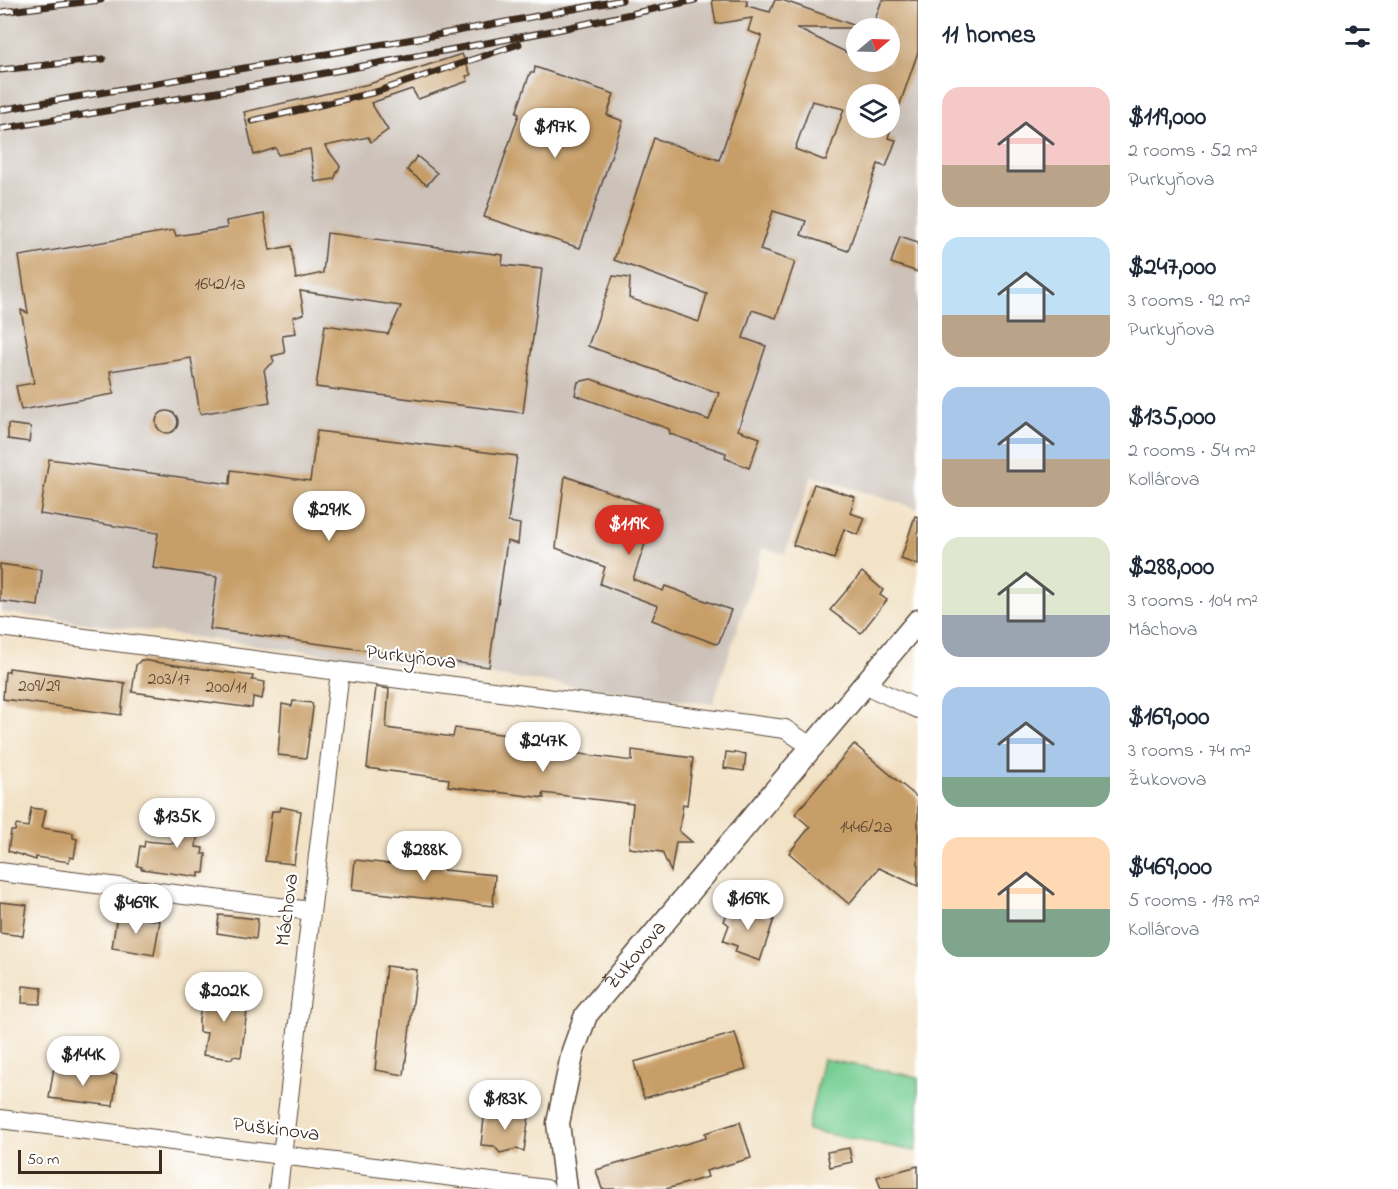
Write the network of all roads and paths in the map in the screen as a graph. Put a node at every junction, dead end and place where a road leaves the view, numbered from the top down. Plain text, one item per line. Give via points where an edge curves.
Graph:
1 (918, 621) edge
2 (0, 627) edge
3 (340, 672) junction
4 (865, 685) junction
5 (918, 709) edge
6 (812, 747) junction
7 (0, 872) edge
8 (310, 911) junction
9 (0, 1119) edge
10 (283, 1154) junction
11 (278, 1189) edge
12 (546, 1189) edge
13 (566, 1189) edge

1 - 4 street, Žukovova
2 - 3 street, Purkyňova
3 - 6 street, Purkyňova via 785,729
3 - 8 street, Máchova
4 - 5 street
4 - 6 street, Žukovova
6 - 13 street, Žukovova via 586,1015 573,1051 558,1123
7 - 8 street
8 - 10 street, Máchova
9 - 10 street, Puškinova
10 - 11 street, Máchova
10 - 12 street, Puškinova

